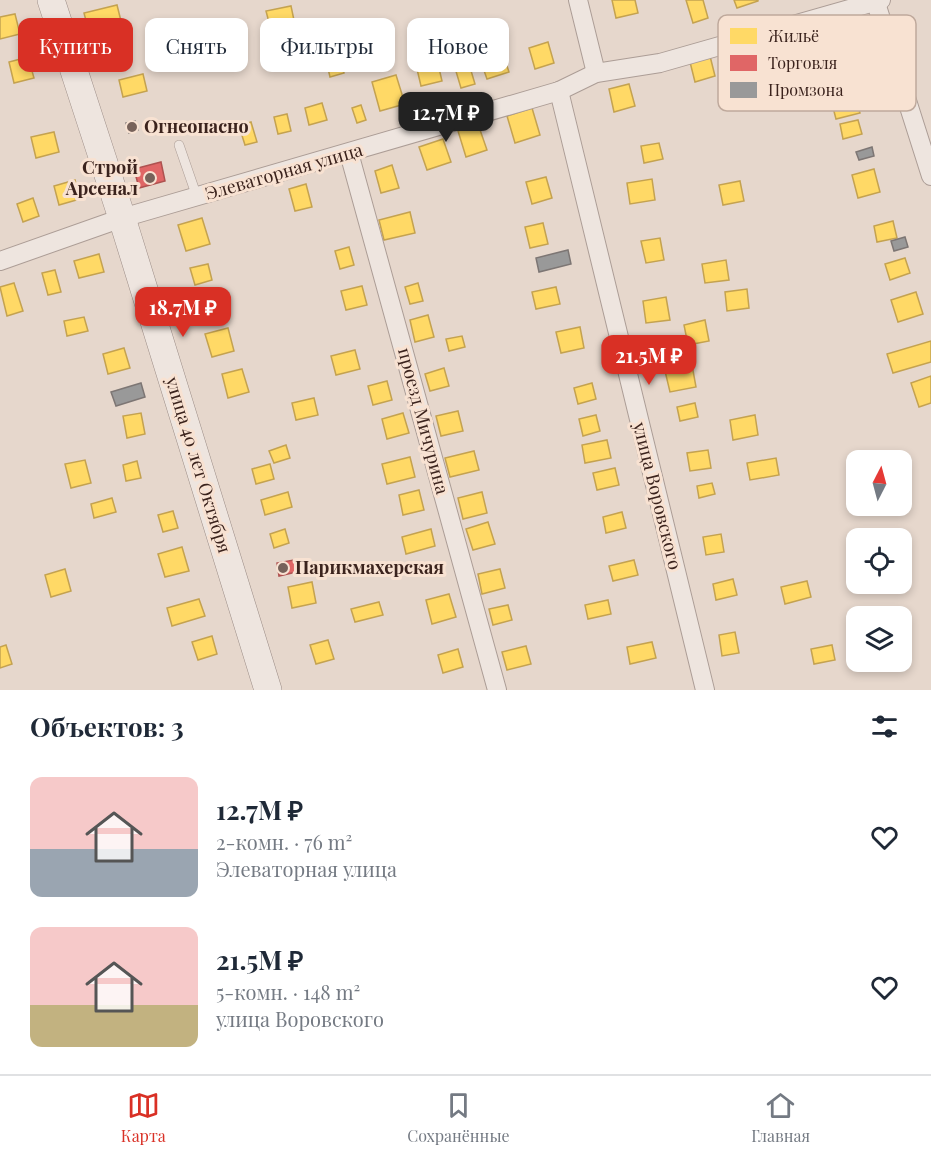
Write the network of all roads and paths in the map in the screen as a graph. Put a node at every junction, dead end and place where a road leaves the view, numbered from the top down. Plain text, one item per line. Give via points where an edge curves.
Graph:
1 (51, 0) edge
2 (578, 0) edge
3 (877, 1) edge
4 (828, 15) edge
5 (718, 46) edge
6 (596, 73) junction
7 (559, 91) junction
8 (911, 111) edge
9 (179, 146) dead end
10 (349, 153) junction
11 (931, 176) edge
12 (197, 197) junction
13 (122, 218) junction
14 (0, 261) edge
15 (268, 690) edge
16 (497, 690) edge
17 (705, 690) edge

1 - 13 street, улица 40 лет Октября
2 - 6 street
3 - 4 street, Элеваторная улица
5 - 6 street, Элеваторная улица via 660,63
6 - 7 street, Элеваторная улица
7 - 10 street, Элеваторная улица
7 - 17 street, улица Воровского
8 - 11 street
9 - 12 lane
10 - 12 street, Элеваторная улица
10 - 16 street, проезд Мичурина
12 - 13 street, Элеваторная улица
13 - 14 street, Элеваторная улица
13 - 15 street, улица 40 лет Октября

